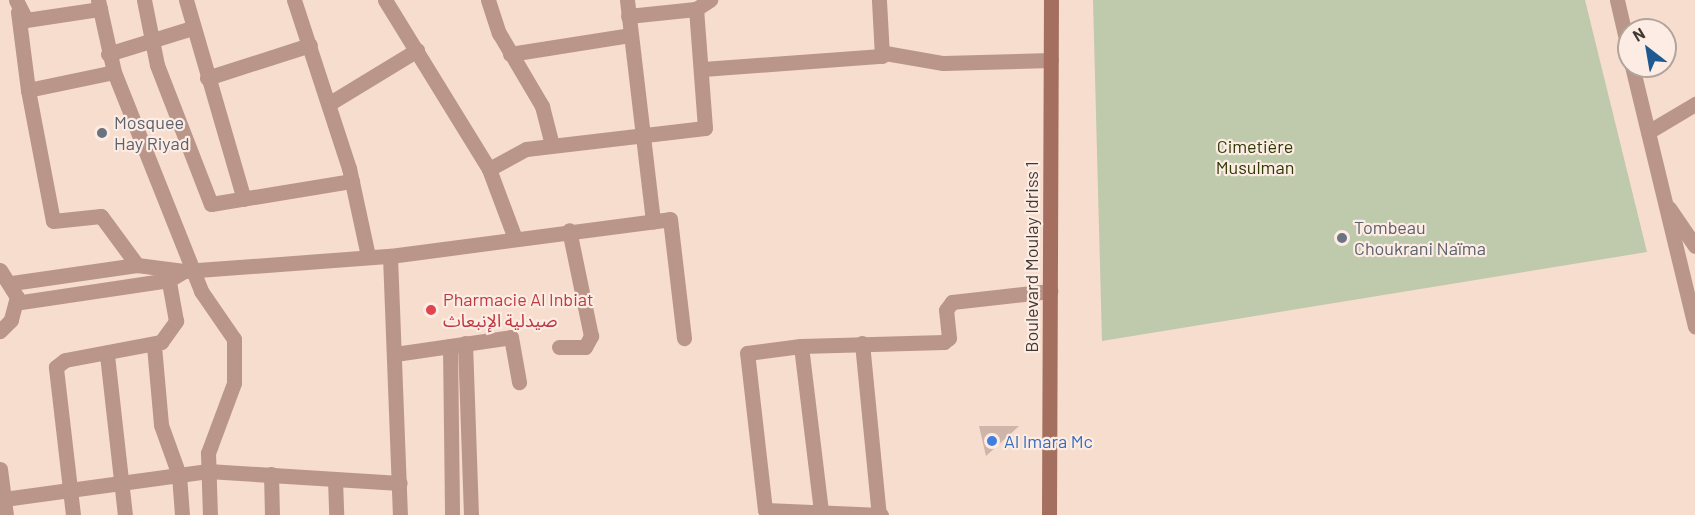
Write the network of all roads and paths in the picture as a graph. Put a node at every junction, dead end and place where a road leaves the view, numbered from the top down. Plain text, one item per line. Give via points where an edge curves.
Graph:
1 (144, 0) edge
2 (186, 0) edge
3 (294, 0) edge
4 (385, 0) edge
5 (488, 0) edge
6 (627, 0) edge
7 (711, 0) edge
8 (879, 0) edge
9 (1051, 0) edge
10 (1617, 0) edge
11 (99, 5) edge
12 (17, 6) edge
13 (696, 9) junction
14 (628, 16) junction
15 (1621, 18) edge
16 (192, 28) junction
17 (630, 35) junction
18 (149, 38) junction
19 (310, 45) junction
20 (417, 50) junction
21 (885, 53) junction
22 (108, 54) junction
23 (510, 54) junction
24 (1051, 60) junction
25 (703, 69) junction
26 (114, 72) junction
27 (207, 78) junction
28 (1635, 78) edge
29 (28, 90) junction
30 (330, 103) junction
31 (1695, 104) edge
32 (1648, 132) junction
33 (642, 136) junction
34 (552, 145) junction
35 (489, 169) junction
36 (352, 181) junction
37 (244, 199) junction
38 (1664, 201) junction
39 (653, 221) junction
40 (569, 230) junction
41 (514, 236) junction
42 (1695, 246) edge
43 (368, 256) junction
44 (390, 256) junction
45 (137, 265) junction
46 (0, 270) edge
47 (189, 270) junction
48 (168, 274) junction
49 (12, 283) junction
50 (1050, 291) junction
51 (16, 303) junction
52 (1695, 326) edge
53 (0, 332) edge
54 (684, 338) dead end
55 (465, 343) junction
56 (862, 344) junction
57 (154, 346) junction
58 (450, 346) junction
59 (801, 346) junction
60 (559, 347) dead end
61 (395, 354) junction
62 (107, 355) junction
63 (519, 382) dead end
64 (469, 447) junction
65 (452, 448) junction
66 (0, 469) edge
67 (208, 471) junction
68 (271, 474) junction
69 (178, 475) junction
70 (335, 479) junction
71 (121, 483) junction
72 (400, 483) junction
73 (69, 490) junction
74 (4, 499) junction
75 (821, 511) junction
76 (6, 515) edge
77 (73, 515) edge
78 (125, 515) edge
79 (182, 515) edge
80 (210, 515) edge
81 (272, 515) edge
82 (336, 515) edge
83 (400, 515) edge
84 (452, 515) edge
85 (471, 515) edge
86 (880, 515) edge
87 (1048, 515) edge

1 - 18 street
2 - 16 street
3 - 19 street
4 - 20 street
5 - 23 street
6 - 14 street
7 - 13 street
8 - 21 street
9 - 24 main road, Boulevard Moulay Idriss 1
10 - 15 street
11 - 12 street via 33,21
11 - 22 street
12 - 29 street
13 - 14 street
13 - 25 street
14 - 17 street
16 - 18 street
16 - 27 street
17 - 23 street
17 - 33 street
18 - 22 street
18 - 37 street via 212,204
19 - 27 street
19 - 30 street
20 - 30 street
20 - 35 street
21 - 24 street via 943,63
21 - 25 street
22 - 26 street
23 - 34 street via 542,106
24 - 50 main road, Boulevard Moulay Idriss 1
25 - 33 street via 705,128
26 - 29 street
26 - 47 street
27 - 37 street
28 - 32 street
29 - 45 street via 53,221 101,216
30 - 36 street
31 - 32 street
32 - 38 street
33 - 34 street
33 - 39 street
34 - 35 street via 510,154
35 - 41 street
36 - 37 street
36 - 43 street
38 - 42 street
38 - 52 street
39 - 40 street
39 - 54 street via 670,219
40 - 41 street
40 - 60 street via 591,336 585,347
41 - 44 street
43 - 44 street
43 - 47 street
44 - 61 street
45 - 48 street
45 - 49 street
46 - 49 street
47 - 48 street
47 - 67 street via 234,339 238,367 225,418 208,453
48 - 51 street
48 - 57 street via 176,321
49 - 51 street
50 - 56 street via 952,302 946,310 949,338 944,342
50 - 87 main road, Boulevard Moulay Idriss 1
51 - 53 street via 11,320
55 - 58 street
55 - 63 street via 513,339
55 - 64 street
56 - 59 street
56 - 86 street
57 - 62 street
57 - 69 street via 161,425
58 - 61 street
58 - 65 street
59 - 75 street
59 - 75 street via 747,353 764,505 765,510
61 - 72 street
62 - 71 street
62 - 73 street via 65,360 56,367
64 - 65 street
64 - 85 street
65 - 84 street
66 - 74 street
67 - 68 street
67 - 69 street
67 - 80 street
68 - 70 street
68 - 81 street
69 - 71 street
69 - 79 street
70 - 72 street
70 - 82 street
71 - 73 street
71 - 78 street
72 - 83 street
73 - 74 street
73 - 77 street
74 - 76 street
75 - 86 street

